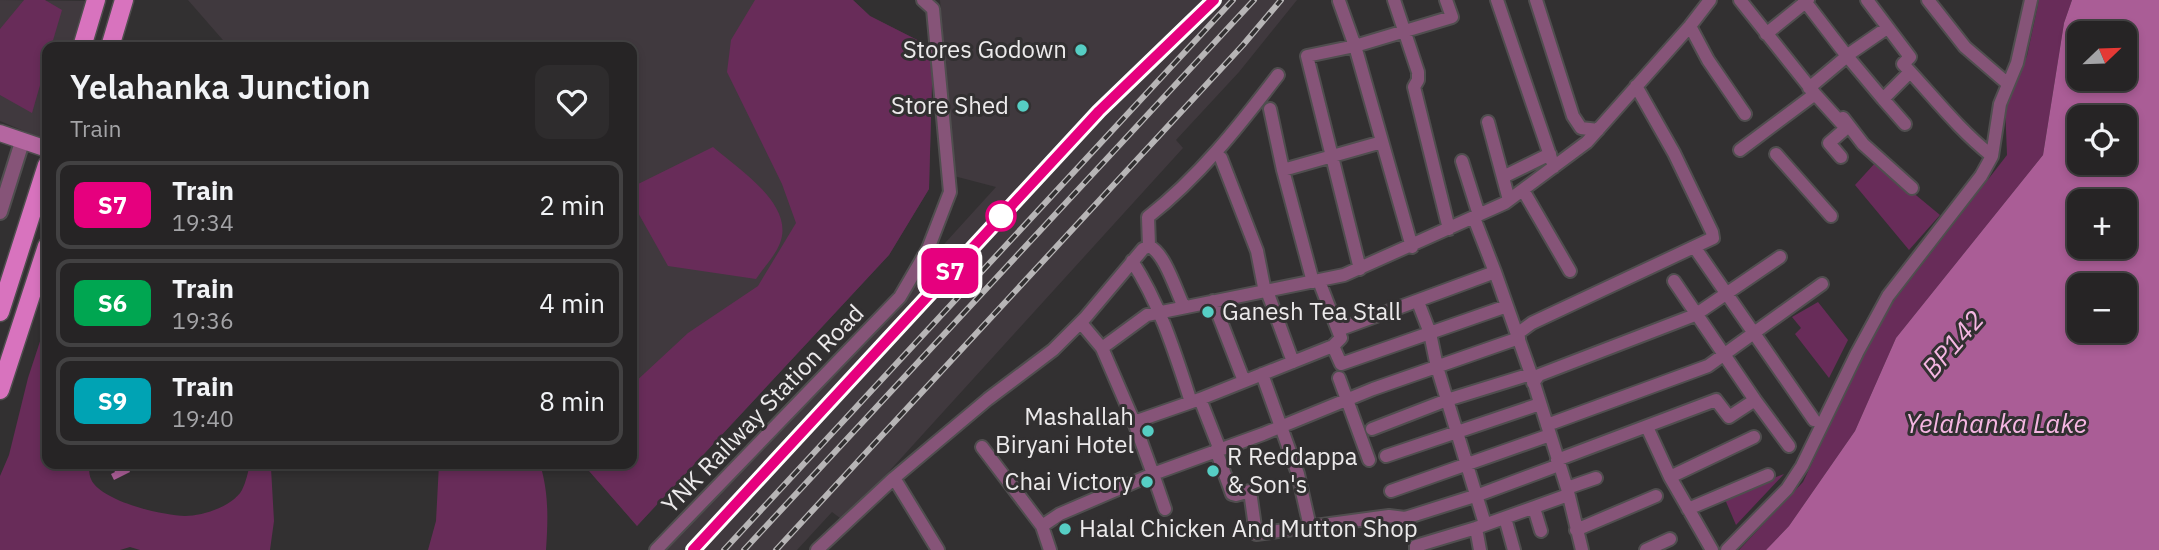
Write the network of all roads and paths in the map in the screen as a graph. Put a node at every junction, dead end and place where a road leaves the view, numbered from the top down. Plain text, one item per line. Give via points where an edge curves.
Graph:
1 (96, 0) edge
2 (124, 0) edge
3 (923, 0) edge
4 (1394, 0) edge
5 (1446, 0) edge
6 (1497, 0) edge
7 (1536, 0) edge
8 (1710, 0) edge
9 (1740, 0) edge
10 (1806, 0) edge
11 (1867, 0) edge
12 (1928, 0) edge
13 (2032, 0) edge
14 (1339, 1) edge
15 (1690, 26) junction
16 (1887, 28) junction
17 (1404, 30) junction
18 (1766, 34) junction
19 (83, 42) edge
20 (111, 42) edge
21 (1354, 46) junction
22 (1847, 57) junction
23 (1910, 72) junction
24 (1278, 75) dead end
25 (2008, 84) junction
26 (1636, 86) junction
27 (1812, 91) junction
28 (1883, 99) junction
29 (1826, 106) junction
30 (1270, 109) dead end
31 (1745, 114) dead end
32 (1488, 122) dead end
33 (1905, 124) dead end
34 (1598, 130) junction
35 (0, 133) edge
36 (22, 142) junction
37 (1381, 142) junction
38 (42, 148) edge
39 (1740, 150) dead end
40 (1776, 154) dead end
41 (1332, 156) junction
42 (1992, 156) junction
43 (1841, 157) dead end
44 (1220, 158) dead end
45 (1552, 160) junction
46 (1462, 161) dead end
47 (1283, 170) junction
48 (1503, 177) junction
49 (42, 181) edge
50 (1912, 188) dead end
51 (1523, 190) junction
52 (1509, 200) junction
53 (0, 212) edge
54 (1831, 216) dead end
55 (1476, 217) junction
56 (1449, 229) junction
57 (1149, 246) junction
58 (1412, 247) junction
59 (1695, 248) junction
60 (1780, 257) dead end
61 (42, 261) edge
62 (1132, 261) junction
63 (1360, 269) junction
64 (1570, 271) dead end
65 (1495, 272) junction
66 (1316, 281) junction
67 (1674, 281) dead end
68 (1822, 284) dead end
69 (1266, 291) junction
70 (1726, 295) junction
71 (1213, 301) junction
72 (1418, 302) junction
73 (1507, 306) junction
74 (1184, 307) junction
75 (1159, 311) junction
76 (0, 312) edge
77 (1695, 315) junction
78 (1081, 323) junction
79 (1338, 330) junction
80 (1430, 333) junction
81 (1754, 335) junction
82 (1518, 336) junction
83 (1333, 346) junction
84 (1102, 348) junction
85 (1725, 356) junction
86 (1293, 362) junction
87 (1437, 367) junction
88 (1262, 374) junction
89 (1339, 378) dead end
90 (1532, 378) junction
91 (1244, 381) junction
92 (0, 390) edge
93 (1347, 400) junction
94 (1447, 400) junction
95 (1755, 400) junction
96 (1196, 401) junction
97 (1540, 404) junction
98 (1814, 420) dead end
99 (1135, 422) junction
100 (1282, 426) junction
101 (1647, 427) junction
102 (1372, 429) dead end
103 (1548, 430) junction
104 (1456, 432) junction
105 (1754, 437) dead end
106 (1789, 446) dead end
107 (982, 447) dead end
108 (1218, 450) junction
109 (1386, 456) dead end
110 (1368, 460) dead end
111 (1558, 463) junction
112 (1467, 464) junction
113 (1153, 474) junction
114 (1768, 475) dead end
115 (1670, 477) junction
116 (894, 478) junction
117 (1596, 478) dead end
118 (1391, 491) dead end
119 (1567, 491) junction
120 (1478, 494) junction
121 (1656, 496) dead end
122 (1534, 508) junction
123 (1165, 509) dead end
124 (1688, 509) junction
125 (1505, 517) junction
126 (1042, 526) junction
127 (1481, 526) junction
128 (1310, 527) junction
129 (1576, 530) junction
130 (1541, 531) dead end
131 (1670, 539) dead end
132 (1447, 544) edge
133 (656, 550) edge
134 (817, 550) edge
135 (937, 550) edge
136 (1050, 550) edge
137 (1416, 550) edge
138 (1480, 550) edge
139 (1514, 550) edge
140 (1582, 550) edge
141 (1646, 550) edge
142 (1712, 550) edge
143 (1727, 550) edge

1 - 19 main road
2 - 20 main road
3 - 133 street, YNK Railway Station Road via 933,9 950,192 928,249 900,297
4 - 17 street
5 - 17 street via 1452,17
6 - 45 street
7 - 34 street via 1573,116 1581,128
8 - 15 street
9 - 18 street
10 - 18 street
10 - 22 street
11 - 16 street
12 - 25 street via 1965,47
13 - 25 street
14 - 21 street
15 - 26 street
15 - 31 street
16 - 22 street
16 - 23 street via 1910,58 1903,64
17 - 21 street
17 - 56 street via 1418,72 1413,88
18 - 27 street
21 - 37 street
21 - 41 street via 1307,56
22 - 27 street
22 - 28 street
23 - 28 street
23 - 42 street via 1972,141
24 - 57 street via 1224,143 1148,217
25 - 42 street
26 - 34 street
26 - 59 street via 1713,232 1713,238
27 - 29 street
27 - 39 street
28 - 33 street
29 - 43 street via 1845,128 1829,143
29 - 50 street via 1834,105 1863,145
30 - 47 street
32 - 48 street
34 - 45 street via 1587,142
35 - 36 main road
36 - 38 main road
36 - 53 street
37 - 41 street
37 - 58 street
40 - 54 street
41 - 47 street
41 - 63 street
42 - 143 street via 1888,296 1802,467 1787,489
44 - 69 street via 1257,251
45 - 48 street
45 - 51 street
46 - 55 street
47 - 66 street
48 - 52 street
49 - 76 main road
51 - 52 street
51 - 64 street
52 - 55 street
55 - 56 street
55 - 65 street
56 - 58 street
57 - 62 street
57 - 74 street via 1162,258
58 - 63 street
59 - 70 street
59 - 82 street via 1532,323
60 - 70 street
61 - 92 main road
62 - 75 street
62 - 78 street
63 - 66 street
65 - 72 street
65 - 73 street
66 - 69 street
66 - 79 street
67 - 77 street
68 - 81 street
69 - 71 street
69 - 86 street
70 - 77 street
70 - 81 street
71 - 74 street
71 - 91 street
72 - 79 street
72 - 80 street
73 - 80 street
73 - 82 street
74 - 75 street
75 - 84 street
75 - 96 street
77 - 85 street
77 - 90 street
78 - 84 street
78 - 116 street
79 - 83 street via 1341,338
80 - 83 street via 1340,364
80 - 87 street
81 - 85 street
81 - 98 street
82 - 87 street
82 - 90 street
83 - 86 street
84 - 99 street
85 - 95 street
85 - 103 street
86 - 88 street
87 - 93 street
87 - 94 street
88 - 91 street
88 - 100 street
89 - 93 street
90 - 94 street
90 - 97 street
91 - 96 street
93 - 100 street
93 - 110 street
94 - 102 street
94 - 104 street
95 - 101 street via 1729,417 1716,400
95 - 106 street
96 - 99 street
96 - 108 street
97 - 103 street
97 - 104 street
99 - 113 street
100 - 108 street
100 - 128 street
101 - 111 street
101 - 115 street
103 - 111 street
103 - 112 street
104 - 109 street
104 - 112 street
105 - 115 street
107 - 126 street
108 - 113 street
108 - 128 street via 1232,494 1250,491 1256,534
111 - 119 street
111 - 120 street
112 - 118 street
112 - 120 street
113 - 123 street
113 - 126 street
114 - 124 street
115 - 124 street
116 - 134 street
116 - 135 street
117 - 119 street
119 - 122 street
119 - 129 street
120 - 127 street
120 - 128 street via 1405,518 1389,516
121 - 129 street
122 - 125 street
122 - 130 street
124 - 142 street
125 - 127 street
125 - 139 street
126 - 136 street
127 - 132 street
127 - 138 street
129 - 140 street
131 - 141 street
132 - 137 street via 1416,546

